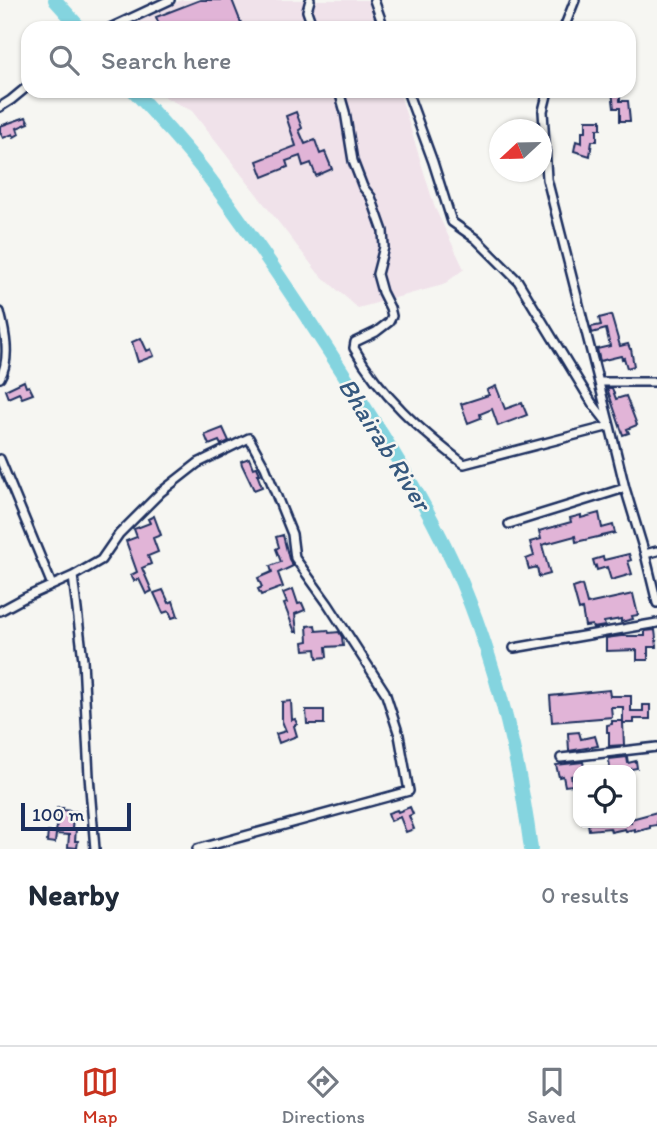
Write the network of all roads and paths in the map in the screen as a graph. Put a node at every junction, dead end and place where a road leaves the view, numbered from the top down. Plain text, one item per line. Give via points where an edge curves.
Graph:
1 (310, 0) edge
2 (374, 0) edge
3 (575, 0) edge
4 (165, 1) edge
5 (124, 21) edge
6 (311, 21) edge
7 (382, 21) edge
8 (567, 21) edge
9 (21, 92) edge
10 (341, 98) edge
11 (410, 98) edge
12 (546, 98) edge
13 (0, 107) edge
14 (0, 312) edge
15 (0, 377) edge
16 (599, 382) junction
17 (657, 382) edge
18 (610, 426) junction
19 (0, 459) edge
20 (625, 488) junction
21 (509, 524) dead end
22 (657, 551) edge
23 (645, 554) junction
24 (73, 576) junction
25 (52, 585) junction
26 (657, 603) edge
27 (0, 611) edge
28 (657, 623) edge
29 (514, 648) dead end
30 (657, 747) edge
31 (561, 758) dead end
32 (95, 849) edge
33 (197, 849) edge

1 - 6 street
2 - 7 street
3 - 8 street
4 - 5 street
9 - 13 street
10 - 18 street via 352,161 383,231 377,274 392,316 369,337 355,342 354,348 373,378 404,414 464,464
11 - 18 street via 452,222 476,239 517,281
12 - 16 street via 547,179
14 - 15 street via 6,369
16 - 17 street
16 - 18 street
18 - 20 street
19 - 25 street
20 - 21 street
20 - 23 street
22 - 23 street
23 - 26 street
24 - 25 street
24 - 32 street
24 - 33 street via 101,561 119,534 198,463 249,438 292,534 295,558 386,692 409,791
25 - 27 street
28 - 29 street
30 - 31 street

